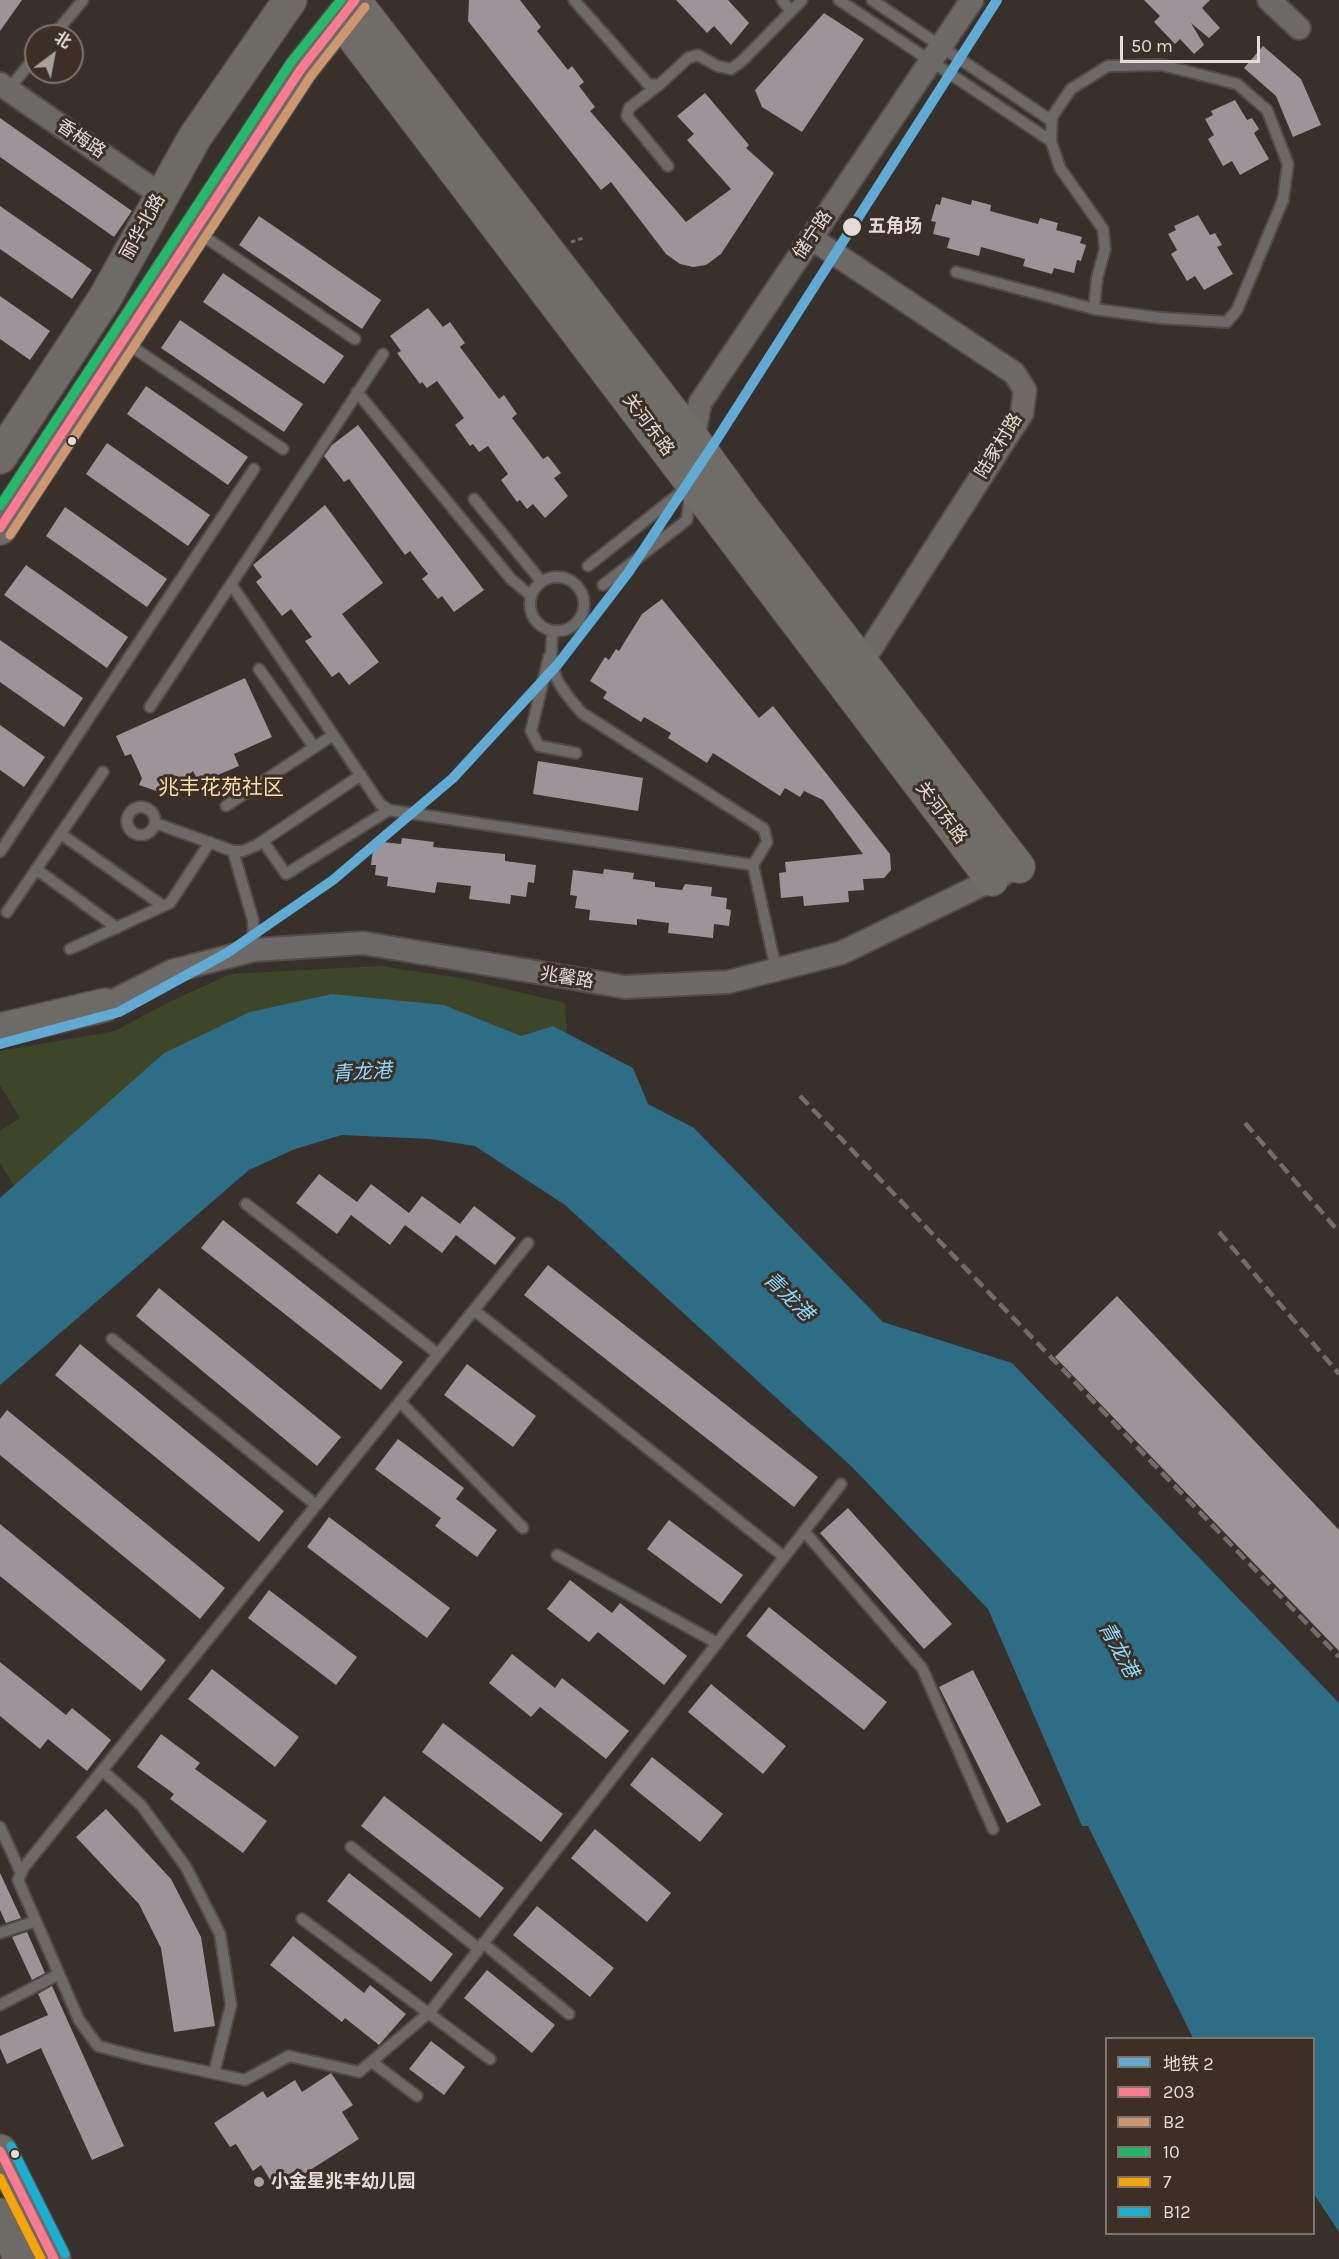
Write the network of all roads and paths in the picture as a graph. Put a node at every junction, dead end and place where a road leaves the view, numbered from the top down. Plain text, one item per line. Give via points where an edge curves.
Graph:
1 (83, 0) edge
2 (290, 0) edge
3 (574, 0) edge
4 (782, 0) edge
5 (802, 0) edge
6 (839, 0) edge
7 (872, 0) edge
8 (972, 0) edge
9 (1269, 0) edge
10 (348, 4) edge
11 (791, 11) junction
12 (63, 24) edge
13 (1299, 28) dead end
14 (935, 54) junction
15 (24, 68) edge
16 (659, 85) junction
17 (4, 87) edge
18 (1052, 121) junction
19 (1051, 141) junction
20 (668, 166) dead end
21 (161, 195) junction
22 (194, 229) junction
23 (811, 238) junction
24 (956, 272) dead end
25 (1094, 309) junction
26 (355, 339) dead end
27 (122, 340) junction
28 (383, 354) dead end
29 (357, 392) junction
30 (692, 437) junction
31 (283, 449) dead end
32 (0, 457) edge
33 (254, 469) dead end
34 (692, 483) junction
35 (474, 499) dead end
36 (0, 528) edge
37 (588, 566) dead end
38 (578, 573) dead end
39 (564, 578) junction
40 (542, 580) junction
41 (231, 584) junction
42 (603, 585) dead end
43 (530, 595) junction
44 (553, 631) junction
45 (549, 657) junction
46 (862, 662) junction
47 (259, 669) dead end
48 (150, 707) dead end
49 (333, 735) junction
50 (314, 747) junction
51 (576, 753) dead end
52 (103, 772) dead end
53 (360, 775) junction
54 (226, 806) dead end
55 (389, 810) junction
56 (155, 823) dead end
57 (61, 834) junction
58 (263, 841) junction
59 (210, 842) junction
60 (233, 851) junction
61 (0, 852) edge
62 (753, 865) junction
63 (36, 869) junction
64 (1005, 873) junction
65 (163, 906) junction
66 (7, 912) dead end
67 (117, 928) junction
68 (70, 949) dead end
69 (254, 950) junction
70 (776, 969) junction
71 (105, 1005) joint
72 (0, 1030) edge
73 (246, 1204) dead end
74 (528, 1243) dead end
75 (474, 1310) junction
76 (112, 1339) dead end
77 (438, 1354) junction
78 (400, 1402) junction
79 (841, 1484) dead end
80 (316, 1505) junction
81 (523, 1528) dead end
82 (804, 1531) junction
83 (557, 1555) dead end
84 (784, 1557) junction
85 (717, 1643) junction
86 (102, 1770) junction
87 (0, 1827) edge
88 (993, 1829) dead end
89 (351, 1847) dead end
90 (21, 1873) junction
91 (302, 1919) dead end
92 (36, 1921) junction
93 (0, 1933) edge
94 (481, 1946) junction
95 (59, 1974) junction
96 (0, 2005) edge
97 (430, 2012) junction
98 (569, 2014) dead end
99 (490, 2059) dead end
100 (372, 2061) junction
101 (214, 2073) junction
102 (417, 2096) dead end
103 (0, 2151) edge
104 (0, 2215) edge
105 (21, 2259) edge
106 (54, 2259) edge

1 - 12 lane
2 - 21 main road, 丽华北路 via 195,137
3 - 16 lane via 648,84
4 - 11 lane
5 - 11 lane
6 - 14 lane
7 - 14 lane
8 - 14 street, 储宁路
9 - 13 street
10 - 22 main road
10 - 30 main road, 关河东路
10 - 34 main road, 关河东路
11 - 16 lane via 731,69 717,66 698,54 688,58
14 - 18 lane
14 - 19 lane
14 - 23 street, 储宁路
15 - 17 lane
16 - 20 lane via 629,108 627,116
17 - 21 street, 香梅路
18 - 19 lane
18 - 25 lane via 1071,89 1108,66 1162,65 1237,84 1267,110 1288,164 1283,200 1237,310 1227,322
19 - 25 lane via 1060,168 1103,229 1105,249
21 - 32 main road, 丽华北路 via 105,298
22 - 26 lane
22 - 27 main road
23 - 30 street, 储宁路 via 700,403
23 - 46 street, 陆家村路 via 1014,373 1025,390 1022,413
24 - 25 lane
27 - 31 lane
27 - 36 main road
28 - 29 lane
29 - 41 lane
29 - 43 lane via 511,579
30 - 34 street, 储宁路
30 - 46 main road, 关河东路
33 - 61 lane
34 - 37 lane
34 - 42 lane via 687,520
34 - 64 main road, 关河东路
35 - 40 lane
38 - 39 lane
39 - 40 lane
39 - 44 lane via 588,596 576,623
40 - 43 lane
41 - 48 lane
41 - 49 lane
43 - 44 lane via 531,614 544,628
44 - 45 lane
45 - 51 lane via 531,731 538,746
45 - 62 lane via 561,690 582,713 764,829 767,842
46 - 64 main road, 关河东路
47 - 50 lane
49 - 50 lane
49 - 53 lane
50 - 54 lane
52 - 57 lane
53 - 55 lane via 380,804
53 - 58 lane
55 - 58 lane via 286,874
55 - 62 lane
56 - 59 lane
57 - 63 lane
57 - 65 lane
58 - 60 lane via 243,851
59 - 60 lane
59 - 65 lane via 170,903
60 - 69 lane via 253,920
62 - 70 lane
63 - 66 lane
63 - 67 lane
64 - 70 street, 兆馨路 via 841,952
65 - 67 lane
67 - 68 lane
69 - 70 street, 兆馨路 via 363,943 625,987 728,982
69 - 71 street, 兆馨路 via 172,971
71 - 72 main road
73 - 77 lane
74 - 75 lane
75 - 77 lane
75 - 84 lane
76 - 80 lane
77 - 78 lane
78 - 80 lane
78 - 81 lane
79 - 82 lane
80 - 86 lane
82 - 84 lane
82 - 88 lane via 922,1668
83 - 85 lane
84 - 85 lane
85 - 94 lane
86 - 90 lane
86 - 101 lane via 148,1814 186,1867 220,1934 231,2005
87 - 90 lane
89 - 94 lane
90 - 92 lane via 18,1880
91 - 97 lane
92 - 93 lane
92 - 95 lane
94 - 97 lane
94 - 98 lane
95 - 96 lane
95 - 101 lane via 80,2020 98,2046
97 - 99 lane
97 - 100 lane
100 - 101 lane via 359,2072 289,2056 245,2080
100 - 102 lane
103 - 106 main road
104 - 105 main road

